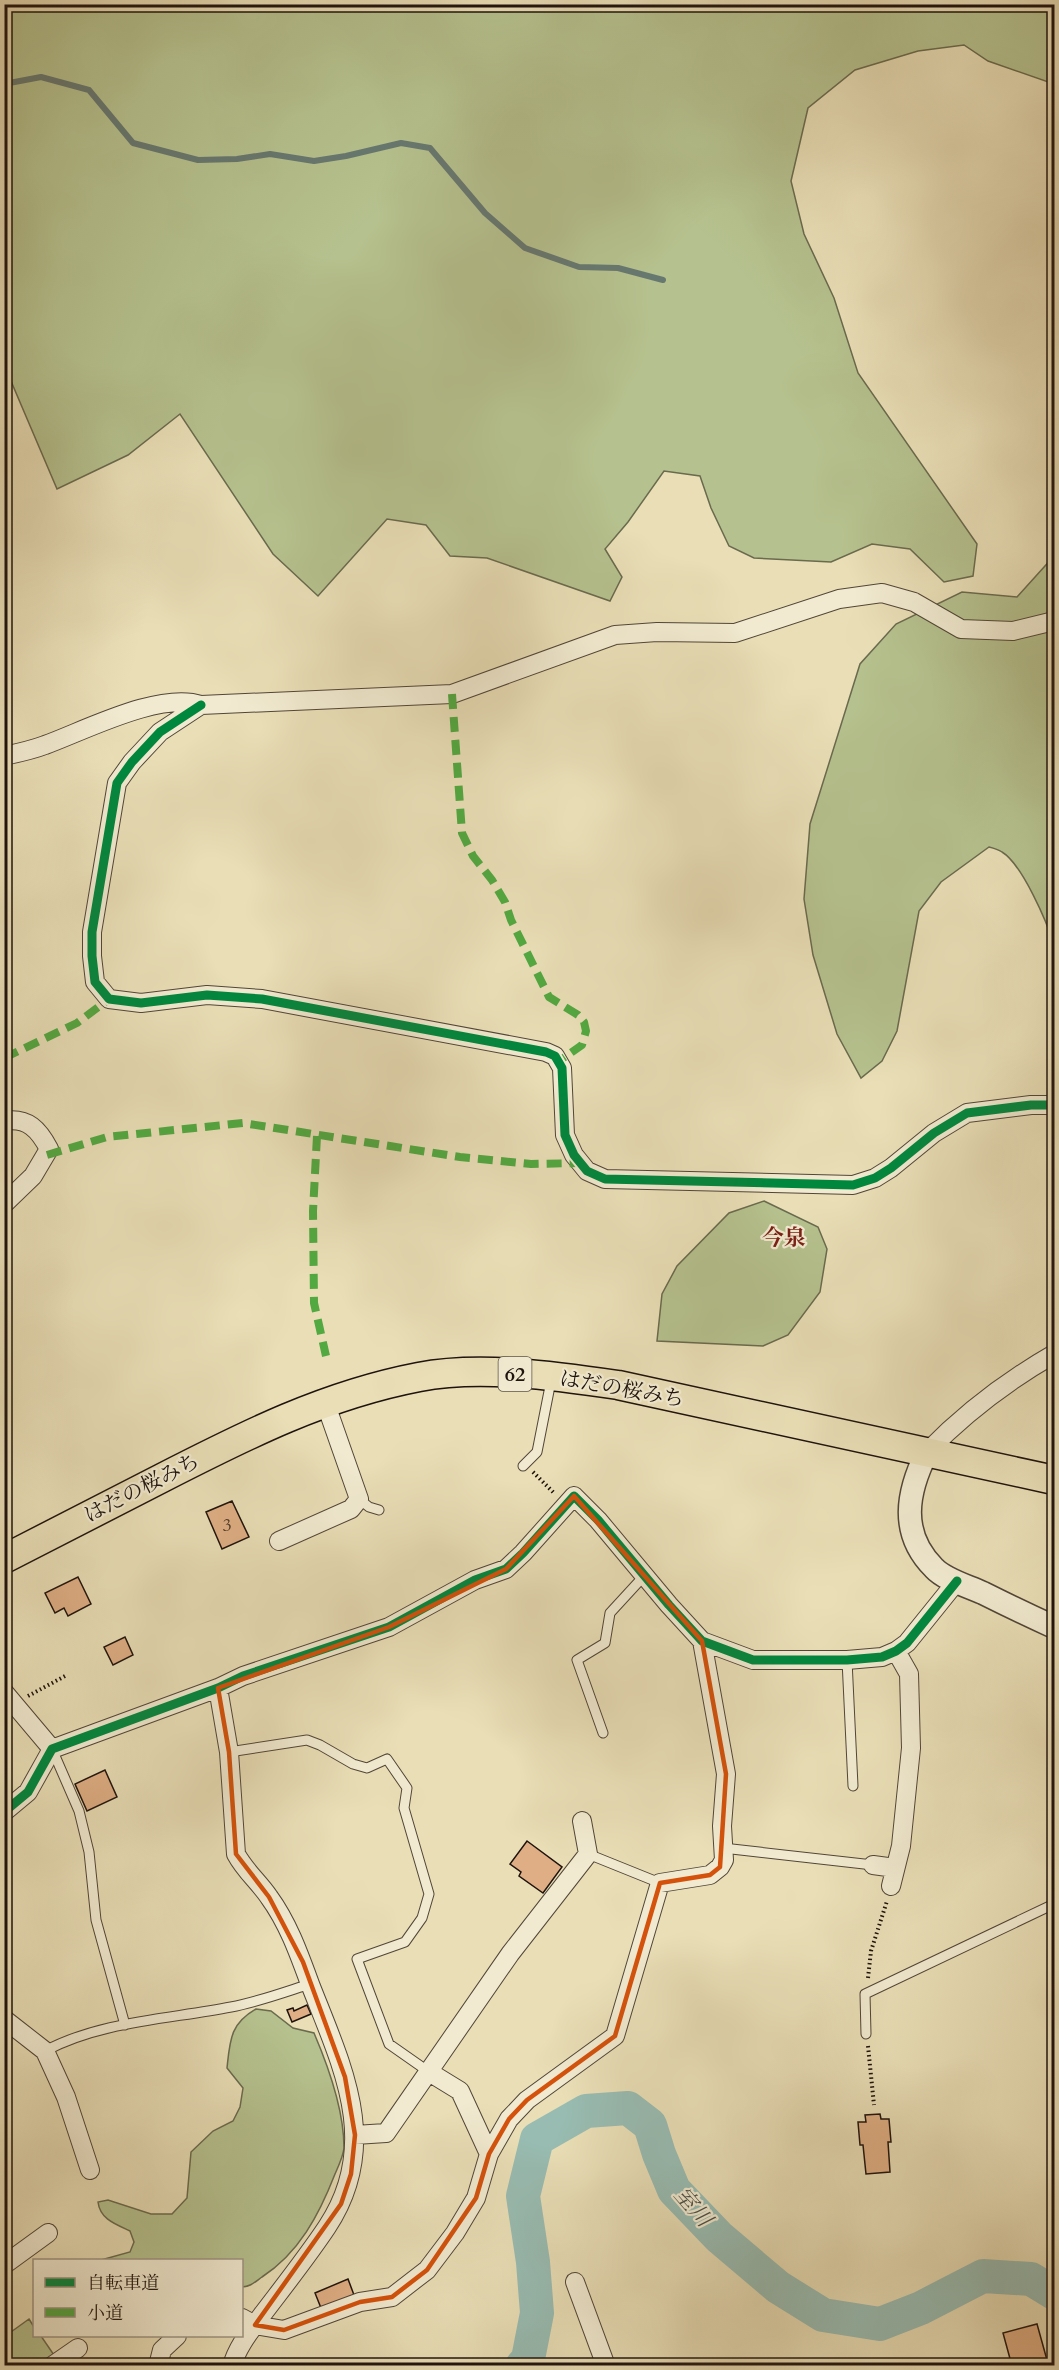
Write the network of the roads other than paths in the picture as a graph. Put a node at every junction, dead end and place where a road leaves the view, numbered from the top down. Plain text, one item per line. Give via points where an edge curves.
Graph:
1 (1054, 621) edge
2 (201, 705) junction
3 (4, 756) edge
4 (1054, 1105) edge
5 (4, 1120) edge
6 (4, 1204) edge
7 (1054, 1354) edge
8 (552, 1376) junction
9 (325, 1402) junction
10 (927, 1452) junction
11 (524, 1465) road end
12 (1054, 1480) edge
13 (359, 1499) junction
14 (379, 1510) dead end
15 (279, 1541) dead end
16 (4, 1559) edge
17 (644, 1576) junction
18 (957, 1581) junction
19 (1054, 1627) edge
20 (702, 1641) junction
21 (896, 1651) junction
22 (847, 1660) junction
23 (218, 1688) junction
24 (9, 1698) edge
25 (603, 1733) dead end
26 (52, 1749) junction
27 (229, 1752) junction
28 (853, 1786) dead end
29 (4, 1812) edge
30 (582, 1821) dead end
31 (723, 1848) junction
32 (588, 1854) junction
33 (873, 1866) joint
34 (896, 1868) junction
35 (660, 1883) junction
36 (889, 1893) road end
37 (1054, 1904) edge
38 (310, 1984) junction
39 (6, 2023) edge
40 (125, 2025) junction
41 (867, 2034) dead end
42 (45, 2051) junction
43 (429, 2072) junction
44 (355, 2135) junction
45 (489, 2154) junction
46 (90, 2170) dead end
47 (48, 2233) dead end
48 (4, 2265) edge
49 (575, 2282) dead end
50 (248, 2322) edge
51 (176, 2337) edge
52 (242, 2337) edge
53 (78, 2348) dead end
54 (52, 2366) edge
55 (158, 2366) edge
56 (232, 2366) edge
57 (606, 2366) edge

1 - 2 street via 1013,631 961,629 914,602 882,593 839,599 735,633 615,635 452,694
2 - 3 street via 165,704 98,722 44,746
2 - 4 street via 160,732 117,783 92,932 95,982 109,999 141,1003 207,995 262,999 546,1052 555,1056 562,1068 565,1135 574,1155 587,1171 605,1179 854,1185 891,1168 934,1133 967,1113
5 - 6 street via 30,1123 50,1149 33,1176
7 - 10 street via 1014,1377
8 - 9 main road, はだの桜みち / 62 via 471,1373 420,1377
8 - 10 main road, はだの桜みち / 62 via 618,1385
8 - 11 lane via 537,1452
9 - 13 street
9 - 16 main road, はだの桜みち / 62 via 254,1431
10 - 12 main road, はだの桜みち / 62
10 - 18 street via 913,1484 909,1524 918,1547 935,1569
13 - 14 lane
13 - 15 street via 351,1509
17 - 20 street
17 - 23 street via 574,1496 506,1569 475,1580 389,1627
17 - 25 lane via 610,1613 605,1643 576,1660
18 - 19 street
18 - 21 street
20 - 22 street via 753,1660
20 - 31 street via 726,1774
21 - 22 street via 882,1657
21 - 34 street via 909,1674 911,1748
22 - 28 lane
23 - 26 street
23 - 27 street
24 - 26 street
26 - 29 street via 28,1792
26 - 40 lane via 79,1811 89,1852 96,1920
27 - 38 street via 236,1854 279,1913
27 - 43 lane via 308,1740 353,1764 367,1768 387,1759 395,1767 407,1788 404,1808 429,1894 422,1918 405,1942 357,1959 389,2044
30 - 32 street
31 - 33 lane
31 - 35 street via 724,1860 710,1875
32 - 35 lane
32 - 43 street via 510,1954
33 - 34 street
34 - 36 street
35 - 45 street via 615,2036 527,2100 509,2119
37 - 41 lane via 866,1994
38 - 40 lane via 234,2007
38 - 44 street via 345,2077
39 - 42 street
40 - 42 lane via 66,2040
42 - 46 street via 66,2097
43 - 44 street via 386,2133
43 - 45 street via 460,2091
44 - 50 street via 351,2174 341,2204 327,2227
45 - 50 street via 476,2198 428,2270 408,2287 392,2297 360,2302 284,2330
47 - 48 street
49 - 57 street
51 - 55 street via 162,2350
52 - 56 street
53 - 54 street

